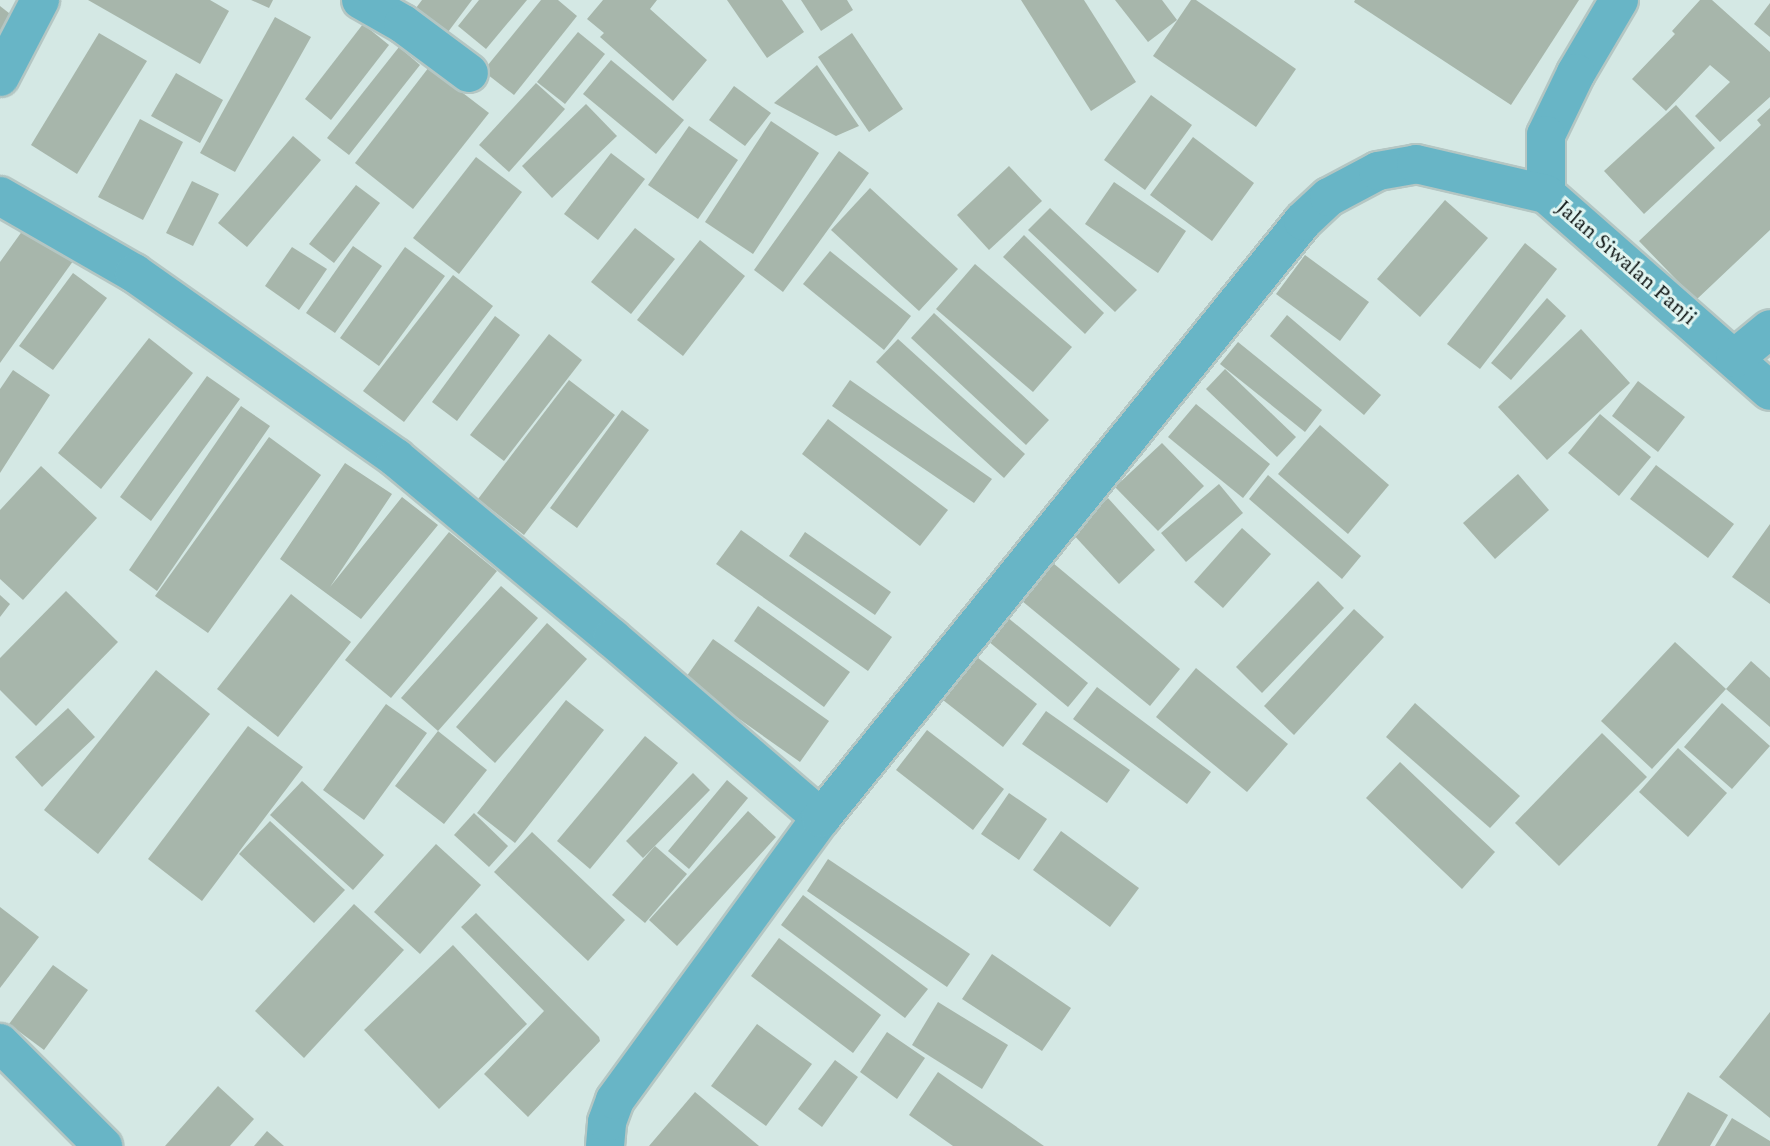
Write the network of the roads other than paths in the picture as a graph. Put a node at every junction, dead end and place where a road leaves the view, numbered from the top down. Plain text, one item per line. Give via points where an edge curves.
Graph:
1 (40, 0) edge
2 (361, 0) edge
3 (1619, 0) edge
4 (469, 73) dead end
5 (0, 77) edge
6 (1546, 194) junction
7 (0, 196) edge
8 (1770, 329) edge
9 (1735, 358) junction
10 (1770, 391) edge
11 (821, 818) junction
12 (0, 1044) edge
13 (103, 1146) edge
14 (605, 1146) edge

1 - 5 street
2 - 4 street via 403,24
3 - 6 street, Jalan Siwalan Panji via 1546,135
6 - 9 street, Jalan Siwalan Panji
6 - 11 street via 1416,164 1378,171 1329,197 1303,222
7 - 11 street via 134,273 396,458
8 - 9 street
9 - 10 street, Jalan Siwalan Panji
11 - 14 street via 615,1100
12 - 13 street

